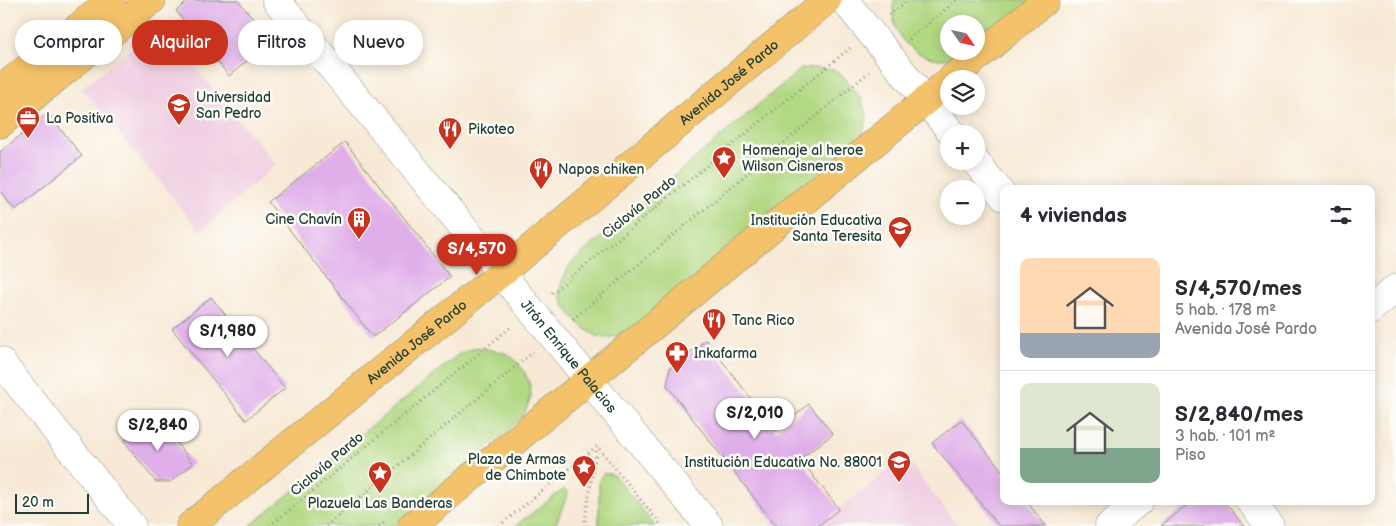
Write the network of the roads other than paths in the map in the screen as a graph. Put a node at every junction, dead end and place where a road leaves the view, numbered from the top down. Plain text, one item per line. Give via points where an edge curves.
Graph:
1 (112, 0) edge
2 (152, 0) edge
3 (276, 0) edge
4 (827, 0) edge
5 (844, 0) edge
6 (1046, 0) edge
7 (962, 70) edge
8 (940, 88) edge
9 (0, 90) edge
10 (926, 100) junction
11 (0, 124) edge
12 (946, 125) edge
13 (982, 170) edge
14 (1000, 191) edge
15 (501, 273) junction
16 (1396, 288) edge
17 (1375, 306) edge
18 (0, 361) edge
19 (590, 381) junction
20 (1135, 505) edge
21 (1253, 505) edge
22 (132, 526) edge
23 (190, 526) edge
24 (412, 526) edge
25 (709, 526) edge
26 (1109, 526) edge
27 (1270, 526) edge

1 - 9 main road
2 - 11 main road
3 - 15 street, Jirón Enrique Palacios
4 - 15 main road, Avenida José Pardo
5 - 10 street
6 - 7 main road
8 - 10 main road
10 - 12 street
10 - 19 main road
13 - 14 street
15 - 19 street, Jirón Enrique Palacios
15 - 23 main road, Avenida José Pardo
16 - 17 street
18 - 22 street
19 - 24 main road
19 - 25 street, Jirón Enrique Palacios
20 - 26 street
21 - 27 street

